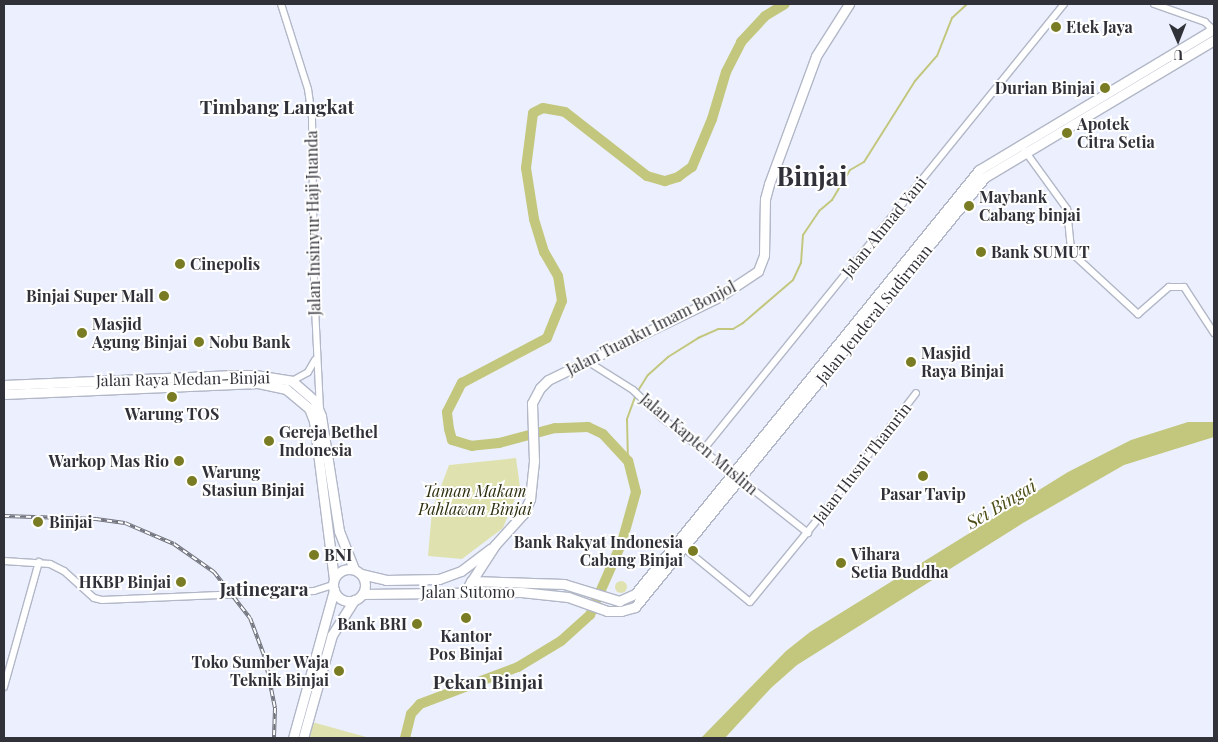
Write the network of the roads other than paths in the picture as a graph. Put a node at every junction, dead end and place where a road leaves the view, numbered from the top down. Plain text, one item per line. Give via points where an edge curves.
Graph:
1 (281, 4) edge
2 (849, 4) edge
3 (1064, 4) edge
4 (1154, 4) edge
5 (1213, 34) edge
6 (1183, 46) junction
7 (1188, 55) junction
8 (1123, 88) junction
9 (1064, 117) junction
10 (1079, 119) junction
11 (1025, 151) junction
12 (908, 265) junction
13 (1214, 332) edge
14 (316, 356) junction
15 (587, 361) junction
16 (292, 381) junction
17 (179, 382) junction
18 (4, 385) edge
19 (916, 393) dead end
20 (4, 394) edge
21 (321, 416) junction
22 (704, 450) junction
23 (736, 477) junction
24 (718, 500) junction
25 (808, 533) junction
26 (495, 545) junction
27 (684, 548) junction
28 (4, 561) edge
29 (39, 562) junction
30 (661, 569) junction
31 (358, 571) junction
32 (422, 580) junction
33 (472, 581) junction
34 (511, 581) junction
35 (333, 585) junction
36 (574, 586) junction
37 (423, 592) junction
38 (466, 592) junction
39 (511, 592) junction
40 (363, 594) junction
41 (570, 598) junction
42 (354, 600) junction
43 (308, 677) junction
44 (319, 679) junction
45 (4, 687) edge
46 (293, 738) edge
47 (303, 738) edge

1 - 14 street, Jalan Insinyur Haji Juanda via 308,89 312,118
2 - 15 main road, Jalan Tuanku Imam Bonjol via 816,56 769,184 765,199 764,255 758,270 720,297
3 - 22 street, Jalan Ahmad Yani
4 - 5 street via 1205,22
5 - 6 main road, Jalan Jenderal Sudirman
5 - 7 main road, Jalan Jenderal Sudirman
6 - 7 main road
6 - 8 main road, Jalan Jenderal Sudirman
7 - 8 main road, Jalan Jenderal Sudirman
8 - 9 main road, Jalan Jenderal Sudirman
8 - 10 main road, Jalan Jenderal Sudirman
9 - 10 main road
9 - 12 main road, Jalan Jenderal Sudirman via 979,170
10 - 11 main road, Jalan Jenderal Sudirman
11 - 12 main road, Jalan Jenderal Sudirman via 985,176
11 - 13 street via 1067,209 1072,252 1138,314 1169,287 1181,286 1190,292
12 - 23 main road, Jalan Jenderal Sudirman
14 - 16 street via 308,372
14 - 21 street, Jalan Insinyur Haji Juanda
15 - 22 street, Jalan Kapten Muslim via 633,390
15 - 26 main road, Jalan Tuanku Imam Bonjol via 548,380 532,403 534,447 528,503
16 - 17 main road, Jalan Raya Medan-Binjai via 255,375
16 - 21 main road, Jalan Raya Medan-Binjai via 314,401
17 - 18 main road, Jalan Raya Medan-Binjai
17 - 20 main road, Jalan Raya Medan-Binjai
17 - 35 main road, Jalan Raya Medan-Binjai via 268,384 286,389 309,408 322,476
19 - 25 street, Jalan Husni Thamrin
21 - 31 main road, Jalan Raya Medan-Binjai via 339,532
22 - 23 street, Jalan Kapten Muslim
23 - 24 main road, Jalan Jenderal Sudirman
23 - 25 street, Jalan Kapten Muslim
24 - 27 main road, Jalan Jenderal Sudirman
24 - 30 main road, Jalan Jenderal Sudirman
25 - 27 street, Jalan Husni Thamrin via 750,602
26 - 32 main road, Jalan Sutomo via 449,577
26 - 33 main road
27 - 30 main road, Jalan Jenderal Sudirman
28 - 29 street
29 - 35 street via 64,571 94,598 102,600 314,591
29 - 45 street
30 - 36 main road, Jalan Jenderal Sudirman via 626,599 613,600
30 - 41 main road, Jalan Jenderal Sudirman via 635,606 621,611 607,611
31 - 32 main road, Jalan Sutomo via 386,580
31 - 35 main road via 340,571
31 - 40 main road via 366,586
32 - 37 main road
33 - 34 main road, Jalan Sutomo
33 - 38 main road
34 - 36 main road, Jalan Sutomo
34 - 39 main road
35 - 42 main road via 342,599
35 - 43 main road
36 - 41 main road
37 - 38 main road, Jalan Sutomo
37 - 40 main road, Jalan Sutomo
38 - 39 main road, Jalan Sutomo
39 - 41 main road, Jalan Sutomo
40 - 42 main road
42 - 44 main road via 335,629
43 - 44 main road
43 - 46 main road
44 - 47 main road

